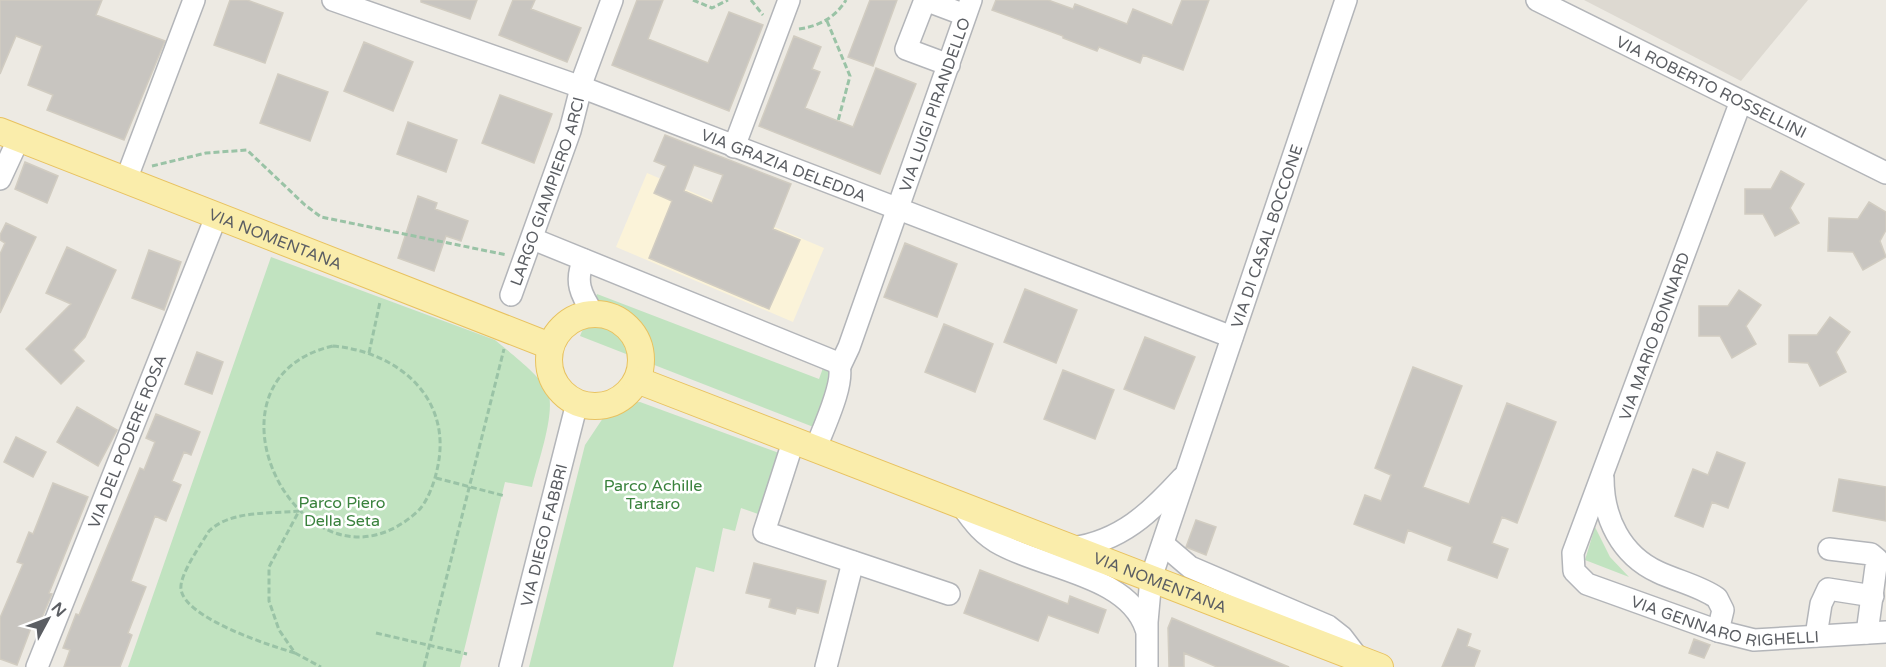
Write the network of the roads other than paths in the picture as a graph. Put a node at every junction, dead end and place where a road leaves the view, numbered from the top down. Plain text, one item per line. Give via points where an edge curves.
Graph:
1 (194, 0) edge
2 (333, 0) edge
3 (612, 0) edge
4 (789, 0) edge
5 (925, 0) edge
6 (1346, 0) edge
7 (1537, 0) edge
8 (968, 8) edge
9 (948, 64) junction
10 (581, 87) junction
11 (1741, 101) junction
12 (10, 135) edge
13 (734, 147) junction
14 (130, 171) junction
15 (1886, 173) edge
16 (0, 179) edge
17 (898, 209) junction
18 (216, 217) junction
19 (529, 249) junction
20 (584, 260) junction
21 (511, 295) dead end
22 (592, 313) junction
23 (1232, 337) junction
24 (550, 346) junction
25 (840, 366) junction
26 (637, 380) junction
27 (577, 403) junction
28 (804, 446) junction
29 (1603, 472) junction
30 (1186, 473) junction
31 (962, 506) junction
32 (1163, 544) junction
33 (1072, 548) junction
34 (1829, 549) dead end
35 (853, 562) junction
36 (1574, 571) joint
37 (1151, 578) junction
38 (949, 594) dead end
39 (1873, 596) junction
40 (1147, 630) junction
41 (1718, 631) junction
42 (1876, 632) edge
43 (1816, 636) junction
44 (1369, 663) edge
45 (37, 667) edge
46 (510, 667) edge
47 (826, 667) edge
48 (1147, 667) edge

1 - 14 street
2 - 10 street, VIA GRAZIA DELEDDA
3 - 10 street, LARGO GIAMPIERO ARCI
4 - 13 street
5 - 8 street
5 - 9 street via 906,49
6 - 23 street, VIA DI CASAL BOCCONE
7 - 11 street, VIA ROBERTO ROSSELLINI
8 - 9 street, VIA LUIGI PIRANDELLO
9 - 17 street, VIA LUIGI PIRANDELLO
10 - 13 street, VIA GRAZIA DELEDDA
10 - 19 street, LARGO GIAMPIERO ARCI
11 - 15 street, VIA ROBERTO ROSSELLINI
11 - 29 street, VIA MARIO BONNARD
12 - 14 main road, VIA NOMENTANA
12 - 16 street
13 - 17 street, VIA GRAZIA DELEDDA
14 - 18 main road, VIA NOMENTANA
17 - 23 street, VIA GRAZIA DELEDDA
17 - 25 street, VIA LUIGI PIRANDELLO
18 - 24 main road, VIA NOMENTANA
18 - 45 street, VIA DEL PODERE ROSA
19 - 20 street
19 - 21 street, LARGO GIAMPIERO ARCI
20 - 22 street via 578,272 578,285
20 - 25 street
22 - 24 main road via 562,326
22 - 26 main road via 614,318 632,331 641,352
23 - 30 street, VIA DI CASAL BOCCONE
24 - 27 main road via 552,378
25 - 28 street, VIA LUIGI PIRANDELLO via 837,392
26 - 27 main road via 627,393 608,404
26 - 28 main road, VIA NOMENTANA
27 - 46 street, VIA DIEGO FABBRI
28 - 31 main road, VIA NOMENTANA
28 - 35 street, VIA LUIGI PIRANDELLO via 764,532
29 - 36 street, VIA MARIO BONNARD via 1574,553
29 - 41 street via 1609,516 1626,549 1649,568 1717,598 1723,607
30 - 32 street, VIA DI CASAL BOCCONE
30 - 33 street, VIA DI CASAL BOCCONE via 1132,526 1100,542
31 - 33 main road, VIA NOMENTANA
31 - 40 street, VIA NOMENTANA via 982,531 1002,545 1117,593 1139,612
32 - 37 street, VIA DI CASAL BOCCONE
32 - 44 street, VIA NOMENTANA via 1190,567 1328,626
33 - 37 main road, VIA NOMENTANA
34 - 39 street via 1874,556 1878,564
35 - 38 street
35 - 47 street
36 - 41 street, VIA GENNARO RIGHELLI via 1587,584
37 - 40 street, VIA DI CASAL BOCCONE
37 - 44 main road, VIA NOMENTANA
39 - 42 street
39 - 43 street via 1828,589 1821,604
40 - 48 street, VIA DI CASAL BOCCONE
41 - 43 street, VIA GENNARO RIGHELLI via 1760,641
42 - 43 street, VIA GENNARO RIGHELLI

